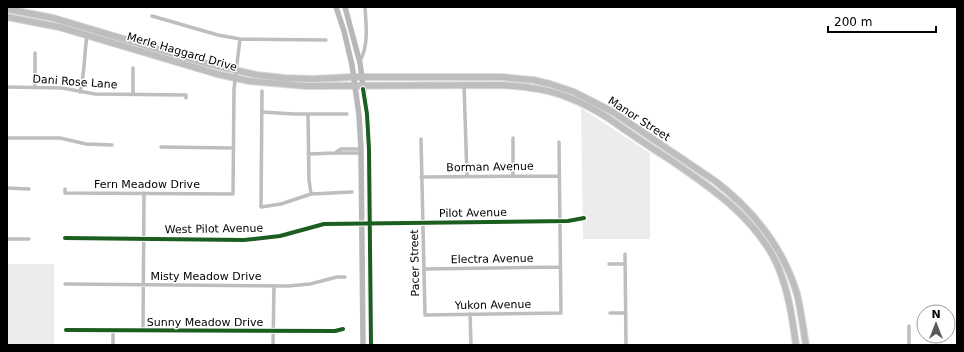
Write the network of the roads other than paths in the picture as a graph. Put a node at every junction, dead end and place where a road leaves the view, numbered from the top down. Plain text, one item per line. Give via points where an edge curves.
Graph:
1 (336, 7) edge
2 (345, 7) edge
3 (365, 7) edge
4 (7, 9) edge
5 (152, 16) dead end
6 (7, 17) edge
7 (88, 36) junction
8 (240, 39) junction
9 (326, 40) dead end
10 (35, 53) dead end
11 (359, 61) junction
12 (133, 68) dead end
13 (237, 71) junction
14 (353, 77) junction
15 (361, 77) junction
16 (236, 78) junction
17 (464, 85) junction
18 (354, 86) junction
19 (362, 86) junction
20 (7, 87) edge
21 (35, 87) junction
22 (262, 91) dead end
23 (80, 92) junction
24 (133, 94) junction
25 (186, 98) dead end
26 (262, 112) junction
27 (347, 114) dead end
28 (308, 115) junction
29 (7, 138) edge
30 (513, 138) dead end
31 (421, 139) dead end
32 (559, 142) dead end
33 (112, 145) dead end
34 (161, 147) dead end
35 (234, 148) junction
36 (361, 151) junction
37 (308, 154) junction
38 (467, 176) junction
39 (513, 176) junction
40 (559, 176) junction
41 (421, 177) junction
42 (7, 188) edge
43 (29, 188) dead end
44 (65, 190) dead end
45 (352, 192) dead end
46 (144, 193) junction
47 (311, 194) junction
48 (584, 218) dead end
49 (560, 222) junction
50 (362, 223) junction
51 (370, 223) junction
52 (424, 223) junction
53 (65, 238) dead end
54 (7, 239) edge
55 (29, 239) dead end
56 (144, 239) junction
57 (625, 254) dead end
58 (609, 264) dead end
59 (626, 264) junction
60 (560, 267) junction
61 (424, 269) junction
62 (345, 277) dead end
63 (65, 284) dead end
64 (143, 285) junction
65 (274, 286) junction
66 (610, 313) dead end
67 (626, 313) junction
68 (470, 314) junction
69 (425, 315) joint
70 (909, 326) dead end
71 (343, 329) dead end
72 (66, 330) dead end
73 (113, 330) junction
74 (143, 330) junction
75 (273, 331) junction
76 (113, 345) edge
77 (273, 345) edge
78 (363, 345) edge
79 (371, 345) edge
80 (471, 345) edge
81 (626, 345) edge
82 (796, 345) edge
83 (806, 345) edge
84 (909, 345) edge

1 - 14 main road
2 - 11 main road
3 - 11 street via 366,42
4 - 13 main road, Merle Haggard Drive via 61,20
5 - 8 street
6 - 7 main road, Merle Haggard Drive
7 - 16 main road, Merle Haggard Drive
7 - 23 street
8 - 9 street
8 - 13 street
10 - 21 street
11 - 15 main road
12 - 24 street
13 - 14 main road, Merle Haggard Drive via 293,78
13 - 16 street
14 - 15 main road, Manor Street
14 - 18 main road
15 - 19 main road
15 - 83 main road, Manor Street via 501,77 533,80 574,92 613,112 730,193 769,234 795,287
16 - 18 main road, Merle Haggard Drive via 290,85
16 - 35 street
17 - 19 main road, Manor Street
17 - 38 street
17 - 82 main road, Manor Street via 532,88 571,99 598,112 710,187 739,212 775,260 790,300
18 - 19 main road, Manor Street
18 - 36 main road
19 - 51 main road via 368,132
20 - 21 street, Dani Rose Lane
21 - 23 street, Dani Rose Lane
22 - 26 street
23 - 24 street, Dani Rose Lane
24 - 25 street, Dani Rose Lane via 186,95
26 - 28 street
26 - 47 street via 261,207 281,204
27 - 28 street
28 - 37 street
29 - 33 street via 60,138 86,144
30 - 39 street
31 - 41 street, Pacer Street
32 - 40 street
34 - 35 street
35 - 46 street, Fern Meadow Drive via 233,194
36 - 37 street via 341,150 335,153
36 - 50 main road
37 - 47 street
38 - 39 street, Borman Avenue
38 - 41 street, Borman Avenue
39 - 40 street, Borman Avenue
40 - 49 street
41 - 52 street, Pacer Street
42 - 43 street
44 - 46 street, Fern Meadow Drive via 65,193
45 - 47 street
46 - 56 street
48 - 49 street, Pilot Avenue
49 - 52 street, Pilot Avenue
49 - 60 street
50 - 51 street, Pilot Avenue
50 - 56 street, West Pilot Avenue via 324,224 280,236 256,239
50 - 78 main road
51 - 52 street, Pilot Avenue
51 - 79 main road
52 - 61 street, Pacer Street
53 - 56 street, West Pilot Avenue
54 - 55 street
56 - 64 street
57 - 59 street
58 - 59 street
59 - 67 street
60 - 61 street, Electra Avenue
60 - 68 street, Yukon Avenue via 561,313
61 - 69 street, Pacer Street
62 - 65 street, Misty Meadow Drive via 299,285
63 - 64 street, Misty Meadow Drive
64 - 65 street, Misty Meadow Drive
64 - 74 street
65 - 75 street
66 - 67 street
67 - 81 street
68 - 69 street, Yukon Avenue
68 - 80 street
70 - 84 street
71 - 75 street, Sunny Meadow Drive
72 - 73 street, Sunny Meadow Drive
73 - 74 street, Sunny Meadow Drive
73 - 76 street
74 - 75 street, Sunny Meadow Drive
75 - 77 street

